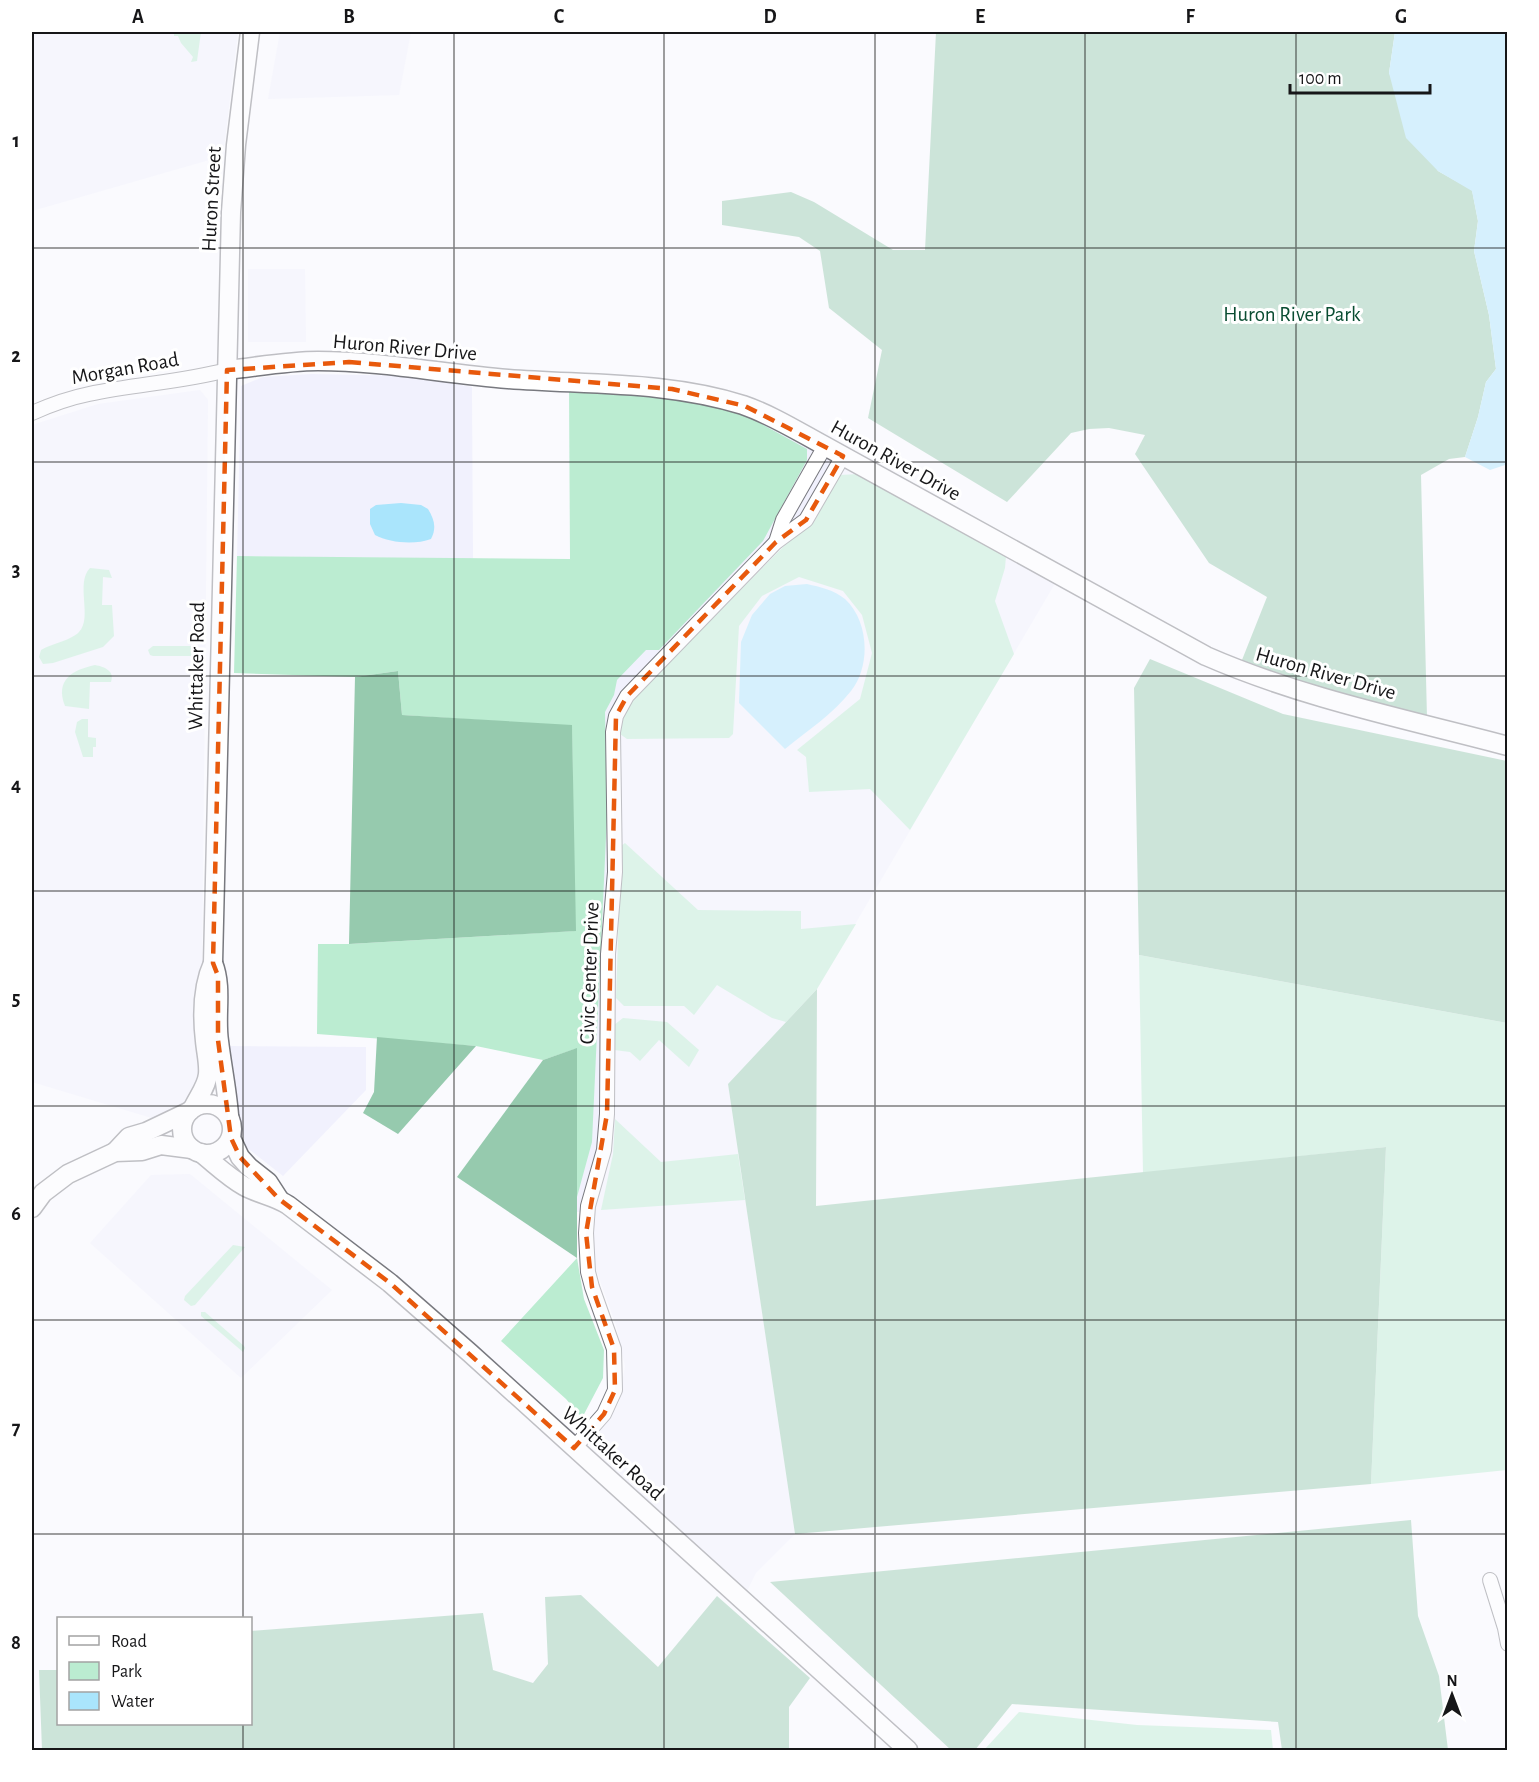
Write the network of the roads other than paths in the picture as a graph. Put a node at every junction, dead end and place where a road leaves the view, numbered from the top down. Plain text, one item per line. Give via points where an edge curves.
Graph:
1 (250, 32) edge
2 (227, 370) junction
3 (32, 412) edge
4 (825, 446) junction
5 (843, 456) junction
6 (776, 542) junction
7 (1508, 746) edge
8 (213, 963) junction
9 (191, 1109) junction
10 (229, 1115) junction
11 (231, 1138) junction
12 (196, 1151) junction
13 (115, 1152) junction
14 (279, 1199) junction
15 (32, 1208) edge
16 (574, 1448) junction
17 (1490, 1580) dead end
18 (1508, 1644) edge
19 (908, 1750) edge

1 - 2 main road, Huron Street via 231,208
2 - 3 street, Morgan Road via 90,393
2 - 4 main road, Huron River Drive via 315,361 349,362 510,379 672,389 745,406
2 - 8 main road, Whittaker Road
4 - 5 main road, Huron River Drive
4 - 6 street, Civic Center Drive via 783,520
5 - 6 street, Civic Center Drive via 806,520
5 - 7 main road, Huron River Drive via 1206,656 1287,687
6 - 16 street, Civic Center Drive via 627,696 616,716 607,1114 586,1233 591,1287 614,1348 615,1390 604,1414
8 - 9 main road, Whittaker Road via 204,990 208,1072
8 - 10 main road, Whittaker Road via 218,976 218,1040
9 - 10 main road via 207,1104 219,1106
9 - 12 main road via 182,1129 185,1140
9 - 13 main road via 129,1137
10 - 11 main road via 233,1125
11 - 12 main road via 214,1153
11 - 14 main road, Whittaker Road via 240,1157 268,1182
12 - 13 main road via 161,1145 142,1151
12 - 14 main road, Whittaker Road via 242,1185
13 - 15 main road via 68,1174 43,1193
14 - 16 main road, Whittaker Road via 390,1283
16 - 19 main road, Whittaker Road
17 - 18 street

